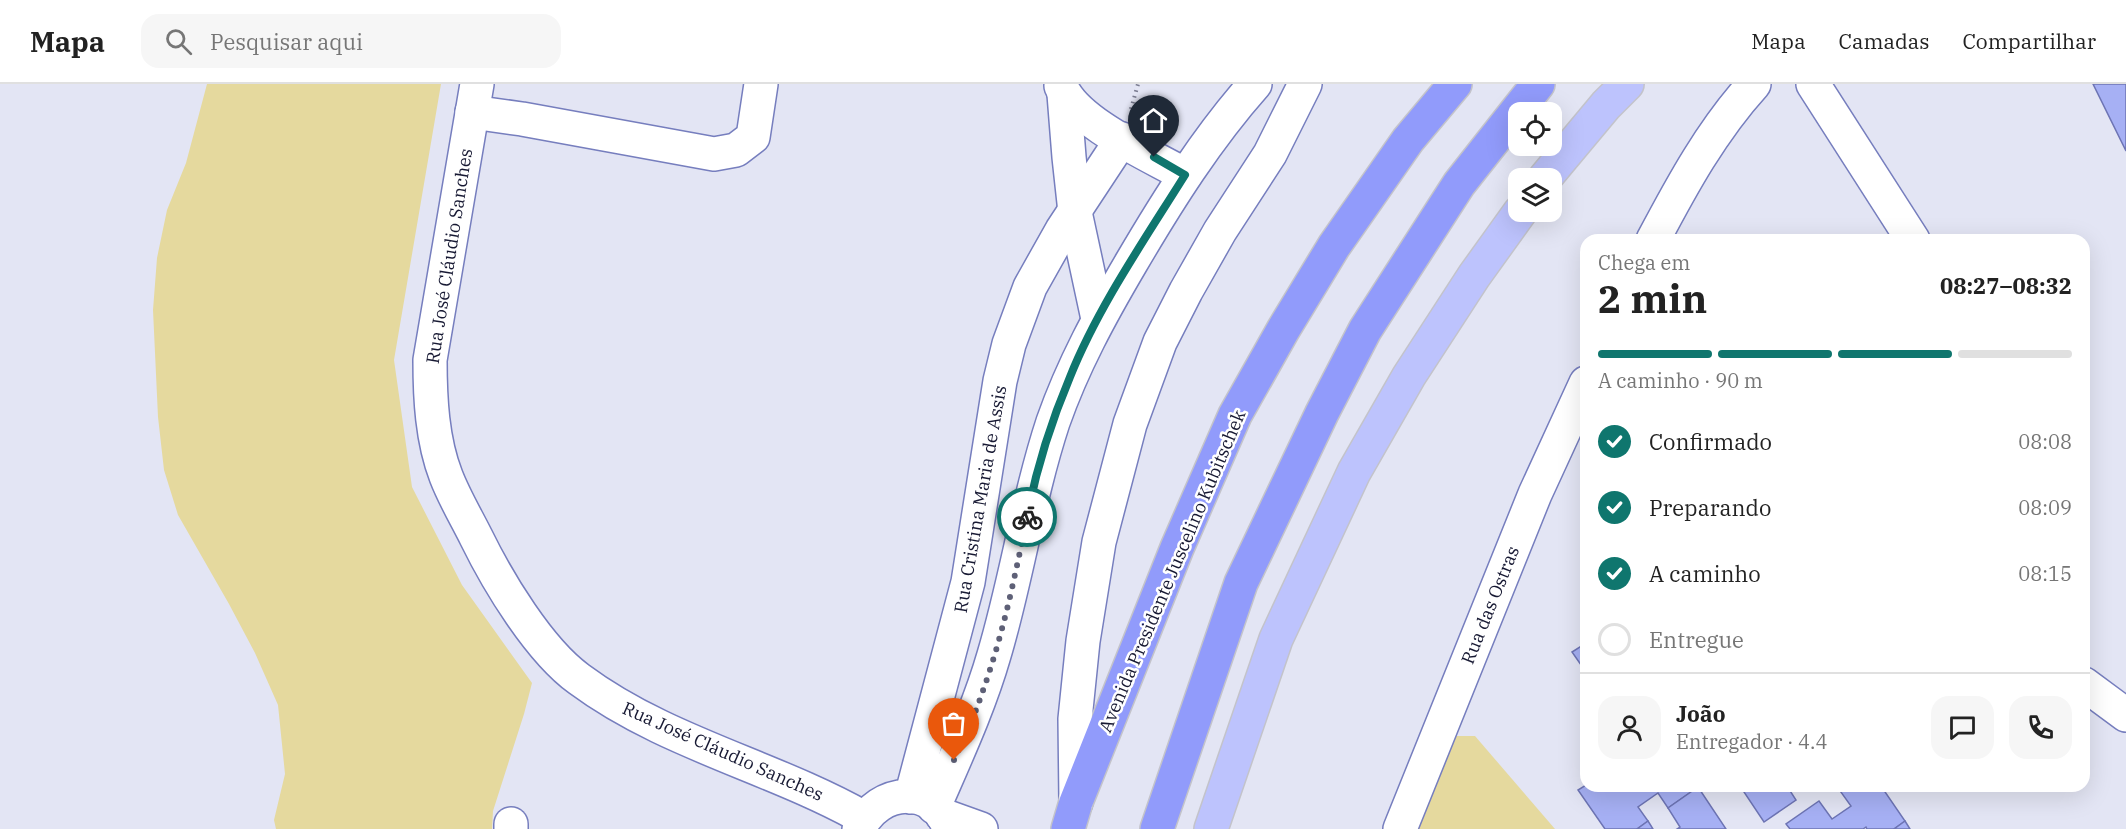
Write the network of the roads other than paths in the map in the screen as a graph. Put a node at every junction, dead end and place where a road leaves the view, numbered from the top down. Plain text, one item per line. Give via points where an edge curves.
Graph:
1 (760, 84) edge
2 (1255, 84) edge
3 (1305, 84) edge
4 (1455, 84) edge
5 (1538, 84) edge
6 (1627, 84) edge
7 (1754, 84) edge
8 (1813, 84) edge
9 (1062, 89) edge
10 (475, 98) edge
11 (1122, 139) junction
12 (1553, 168) edge
13 (1185, 175) junction
14 (1075, 212) junction
15 (1513, 222) edge
16 (1656, 234) edge
17 (1908, 234) edge
18 (1098, 319) junction
19 (1580, 395) edge
20 (2090, 688) edge
21 (2126, 715) edge
22 (934, 812) edge
23 (1072, 815) edge
24 (862, 824) edge
25 (981, 829) edge
26 (1157, 829) edge
27 (1211, 829) edge
28 (1400, 829) edge

1 - 10 street via 753,137 736,150 714,154 522,119
2 - 13 street
3 - 23 street via 1270,154 1186,291 1161,342 1130,424 1099,542 1083,641 1075,718
4 - 23 highway, Avenida Presidente Juscelino Kubitschek via 1408,140 1334,246 1235,415
5 - 26 highway via 1465,176 1434,223 1365,330 1322,413 1241,583
6 - 12 main road
7 - 16 street via 1706,145
8 - 17 street
9 - 11 street via 1087,118
9 - 14 street
10 - 24 street, Rua José Cláudio Sanches via 430,360 430,391 446,476 488,562 519,611 578,679 649,721 814,791
11 - 13 street
11 - 14 street, Rua Cristina Maria de Assis
13 - 18 street
14 - 18 street
14 - 22 street, Rua Cristina Maria de Assis via 1030,287 1000,381 968,582 950,654
15 - 27 main road via 1409,376 1354,472 1276,639
18 - 22 street via 1053,422 981,697
19 - 28 street, Rua das Ostras via 1535,494
20 - 21 street
22 - 24 street via 889,799 879,803
22 - 25 street

